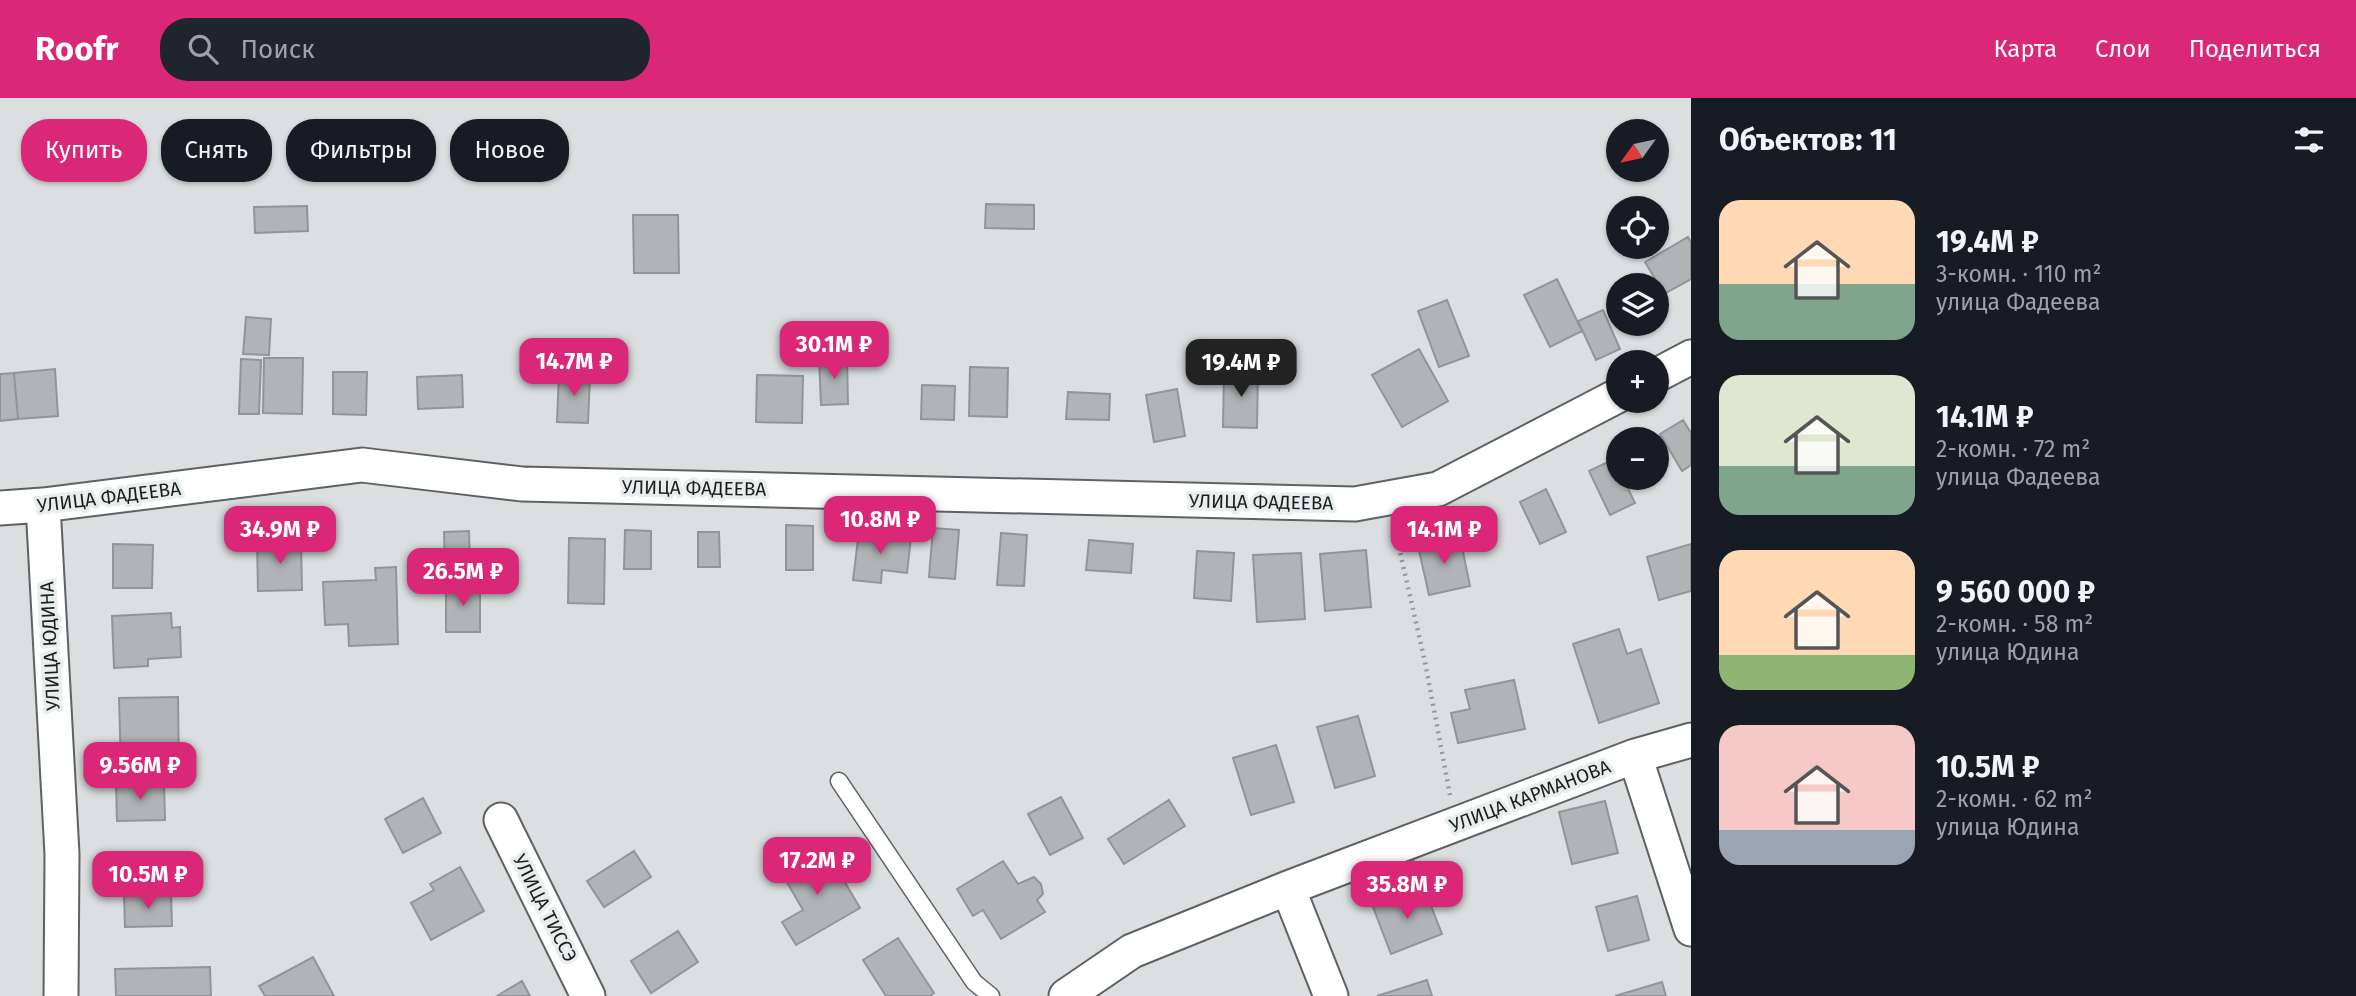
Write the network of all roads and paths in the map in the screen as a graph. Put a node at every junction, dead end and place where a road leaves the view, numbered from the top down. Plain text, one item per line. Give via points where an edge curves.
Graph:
1 (1691, 357) edge
2 (1669, 369) edge
3 (1606, 402) edge
4 (1387, 498) junction
5 (43, 505) junction
6 (0, 508) edge
7 (1691, 740) edge
8 (1635, 756) junction
9 (839, 781) dead end
10 (501, 820) dead end
11 (1455, 824) junction
12 (1287, 888) junction
13 (1691, 929) edge
14 (61, 996) edge
15 (589, 996) edge
16 (991, 996) edge
17 (1066, 996) edge
18 (1331, 996) edge

1 - 2 street
3 - 4 street, УЛИЦА ФАДЕЕВА via 1438,489
4 - 5 street, УЛИЦА ФАДЕЕВА via 1355,504 522,484 362,465
4 - 11 path via 1425,662
5 - 6 street, УЛИЦА ФАДЕЕВА
5 - 14 street, УЛИЦА ЮДИНА via 61,854
7 - 8 street, УЛИЦА КАРМАНОВА
8 - 11 street, УЛИЦА КАРМАНОВА
8 - 13 street
9 - 16 lane via 974,982
10 - 15 street, УЛИЦА ТИССЭ
11 - 12 street, УЛИЦА КАРМАНОВА
12 - 17 street, УЛИЦА КАРМАНОВА via 1132,951
12 - 18 street

